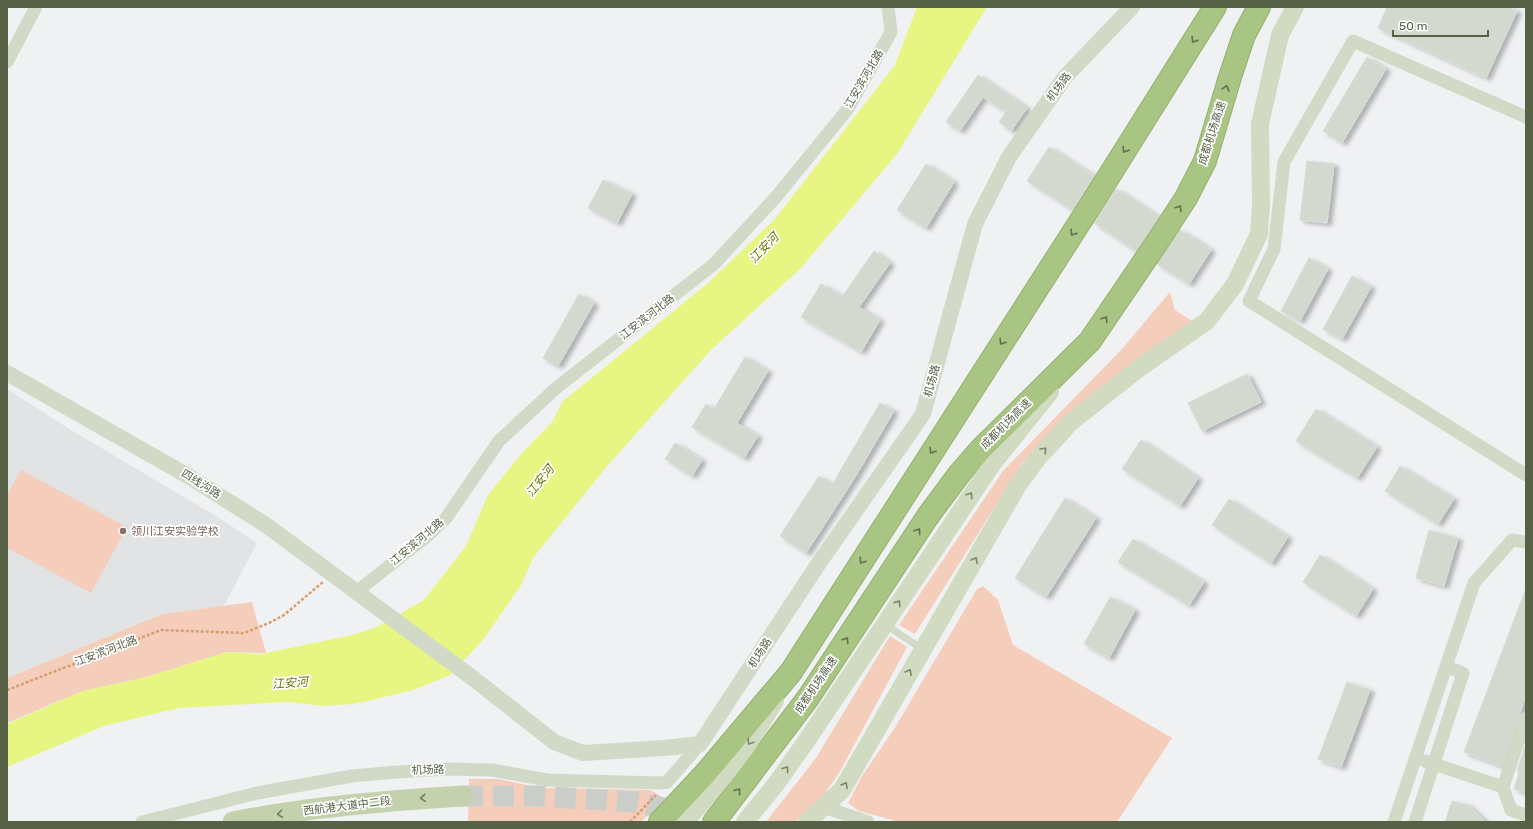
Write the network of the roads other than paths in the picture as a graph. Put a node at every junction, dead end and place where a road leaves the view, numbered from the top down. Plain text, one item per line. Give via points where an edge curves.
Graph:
1 (36, 7) edge
2 (888, 7) edge
3 (1132, 7) edge
4 (1215, 7) edge
5 (1259, 7) edge
6 (1295, 7) edge
7 (7, 62) edge
8 (1526, 117) edge
9 (1090, 341) junction
10 (7, 373) edge
11 (1526, 475) edge
12 (1526, 542) edge
13 (356, 592) junction
14 (892, 629) dead end
15 (922, 649) junction
16 (1447, 667) junction
17 (791, 672) junction
18 (1526, 718) edge
19 (700, 744) junction
20 (1415, 758) junction
21 (1433, 764) junction
22 (1503, 787) junction
23 (462, 796) tunnel mouth
24 (824, 807) junction
25 (1526, 815) edge
26 (748, 819) edge
27 (142, 822) edge
28 (232, 822) edge
29 (660, 822) edge
30 (685, 822) edge
31 (714, 822) edge
32 (807, 822) edge
33 (868, 822) edge
34 (1394, 822) edge
35 (1415, 822) edge

1 - 7 street
2 - 13 street, 江安滨河北路 via 891,32 847,110 776,198 714,264 555,389 499,441 446,518 425,538
3 - 19 street, 机场路 via 1065,77 1009,157 975,224 923,414 821,569
4 -> 17 highway
9 -> 5 highway, 成都机场高速 via 1186,198 1205,161 1244,35
15 -> 6 main road via 1018,485 1038,458 1070,422 1142,366 1207,321 1235,284 1259,234 1260,124 1280,35
8 - 11 street via 1353,41 1284,162 1274,249 1249,301
26 -> 9 main road via 807,740 993,463
31 -> 9 highway, 成都机场高速 via 808,698 928,516 960,473
10 - 13 street, 四线沟路 via 188,476 266,525
12 - 16 street via 1512,540 1474,583
13 - 19 street, 四线沟路 via 554,742 583,752 657,749
14 - 15 lane
24 -> 15 main road via 842,790
16 - 20 street
16 - 21 street via 1463,673
17 - 29 highway via 704,775
17 -> 30 main road via 740,757
18 - 22 street
19 - 27 street, 机场路 via 667,782 641,784 547,780 492,770 397,772 352,776 257,793
20 - 21 street
20 - 34 street
21 - 22 street
21 - 35 street
22 - 25 street via 1511,810
23 -> 28 main road, 西航港大道中二段 via 382,801
24 - 32 main road
24 - 33 street

